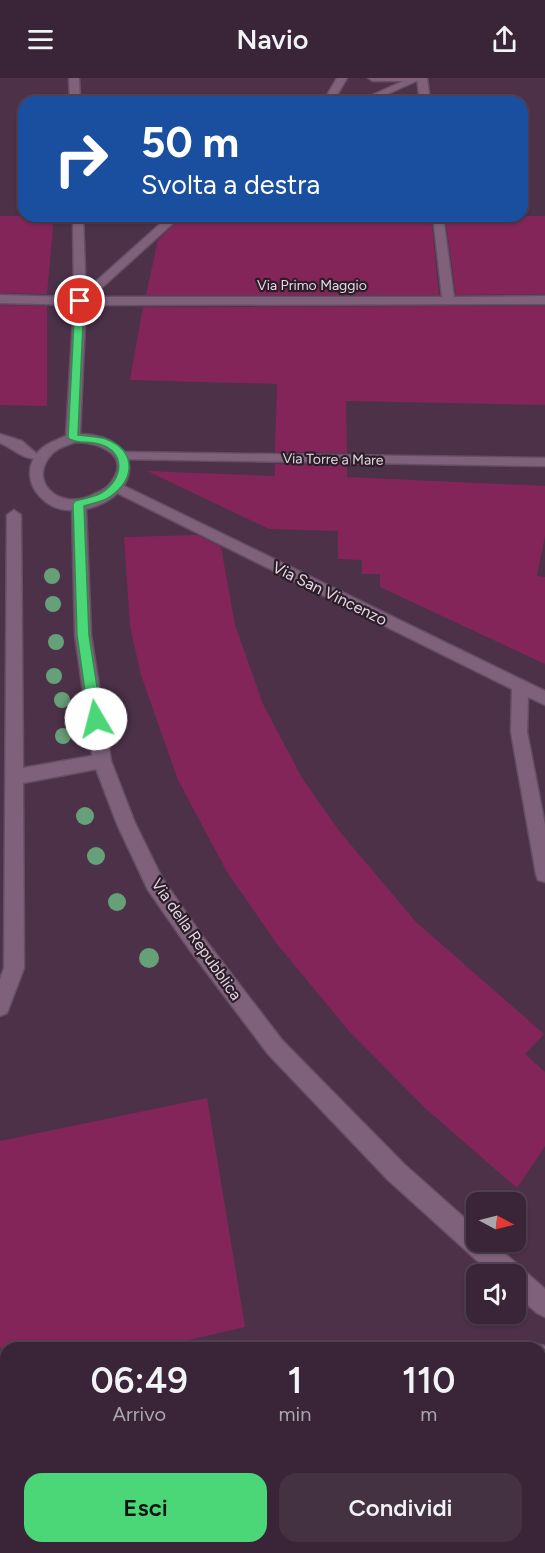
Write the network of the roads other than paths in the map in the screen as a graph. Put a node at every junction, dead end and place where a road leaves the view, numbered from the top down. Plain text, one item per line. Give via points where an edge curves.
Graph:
1 (74, 78) edge
2 (342, 78) edge
3 (373, 78) edge
4 (410, 78) edge
5 (420, 78) edge
6 (75, 96) edge
7 (332, 96) edge
8 (376, 96) edge
9 (424, 96) edge
10 (78, 222) edge
11 (168, 222) edge
12 (439, 222) edge
13 (0, 299) edge
14 (448, 299) junction
15 (545, 300) edge
16 (80, 301) junction
17 (0, 438) edge
18 (73, 438) junction
19 (31, 455) junction
20 (122, 456) junction
21 (545, 462) edge
22 (116, 487) junction
23 (79, 504) junction
24 (14, 515) dead end
25 (520, 687) junction
26 (545, 698) edge
27 (102, 761) junction
28 (14, 777) junction
29 (545, 874) edge
30 (0, 1006) edge
31 (499, 1264) edge
32 (526, 1288) edge
33 (545, 1305) edge

1 - 6 street
2 - 7 street
3 - 4 street
5 - 8 street
5 - 9 street
10 - 16 street
11 - 16 street
12 - 14 street
13 - 16 street, Via Primo Maggio
14 - 15 street, Via Primo Maggio
14 - 16 street, Via Primo Maggio
16 - 18 street
17 - 19 street
18 - 19 street via 44,446
18 - 20 street via 102,441
19 - 23 street via 22,478 26,489 52,504
20 - 21 street, Via Torre a Mare
20 - 22 street via 123,477
22 - 23 street via 104,496
22 - 25 street, Via San Vincenzo
23 - 27 street, Via della Repubblica via 83,635
24 - 28 street
25 - 26 street, Via San Vincenzo
25 - 29 street via 519,732
27 - 28 street
27 - 31 street, Via della Repubblica via 155,884 275,1047 396,1172
28 - 30 street via 14,968
32 - 33 street

